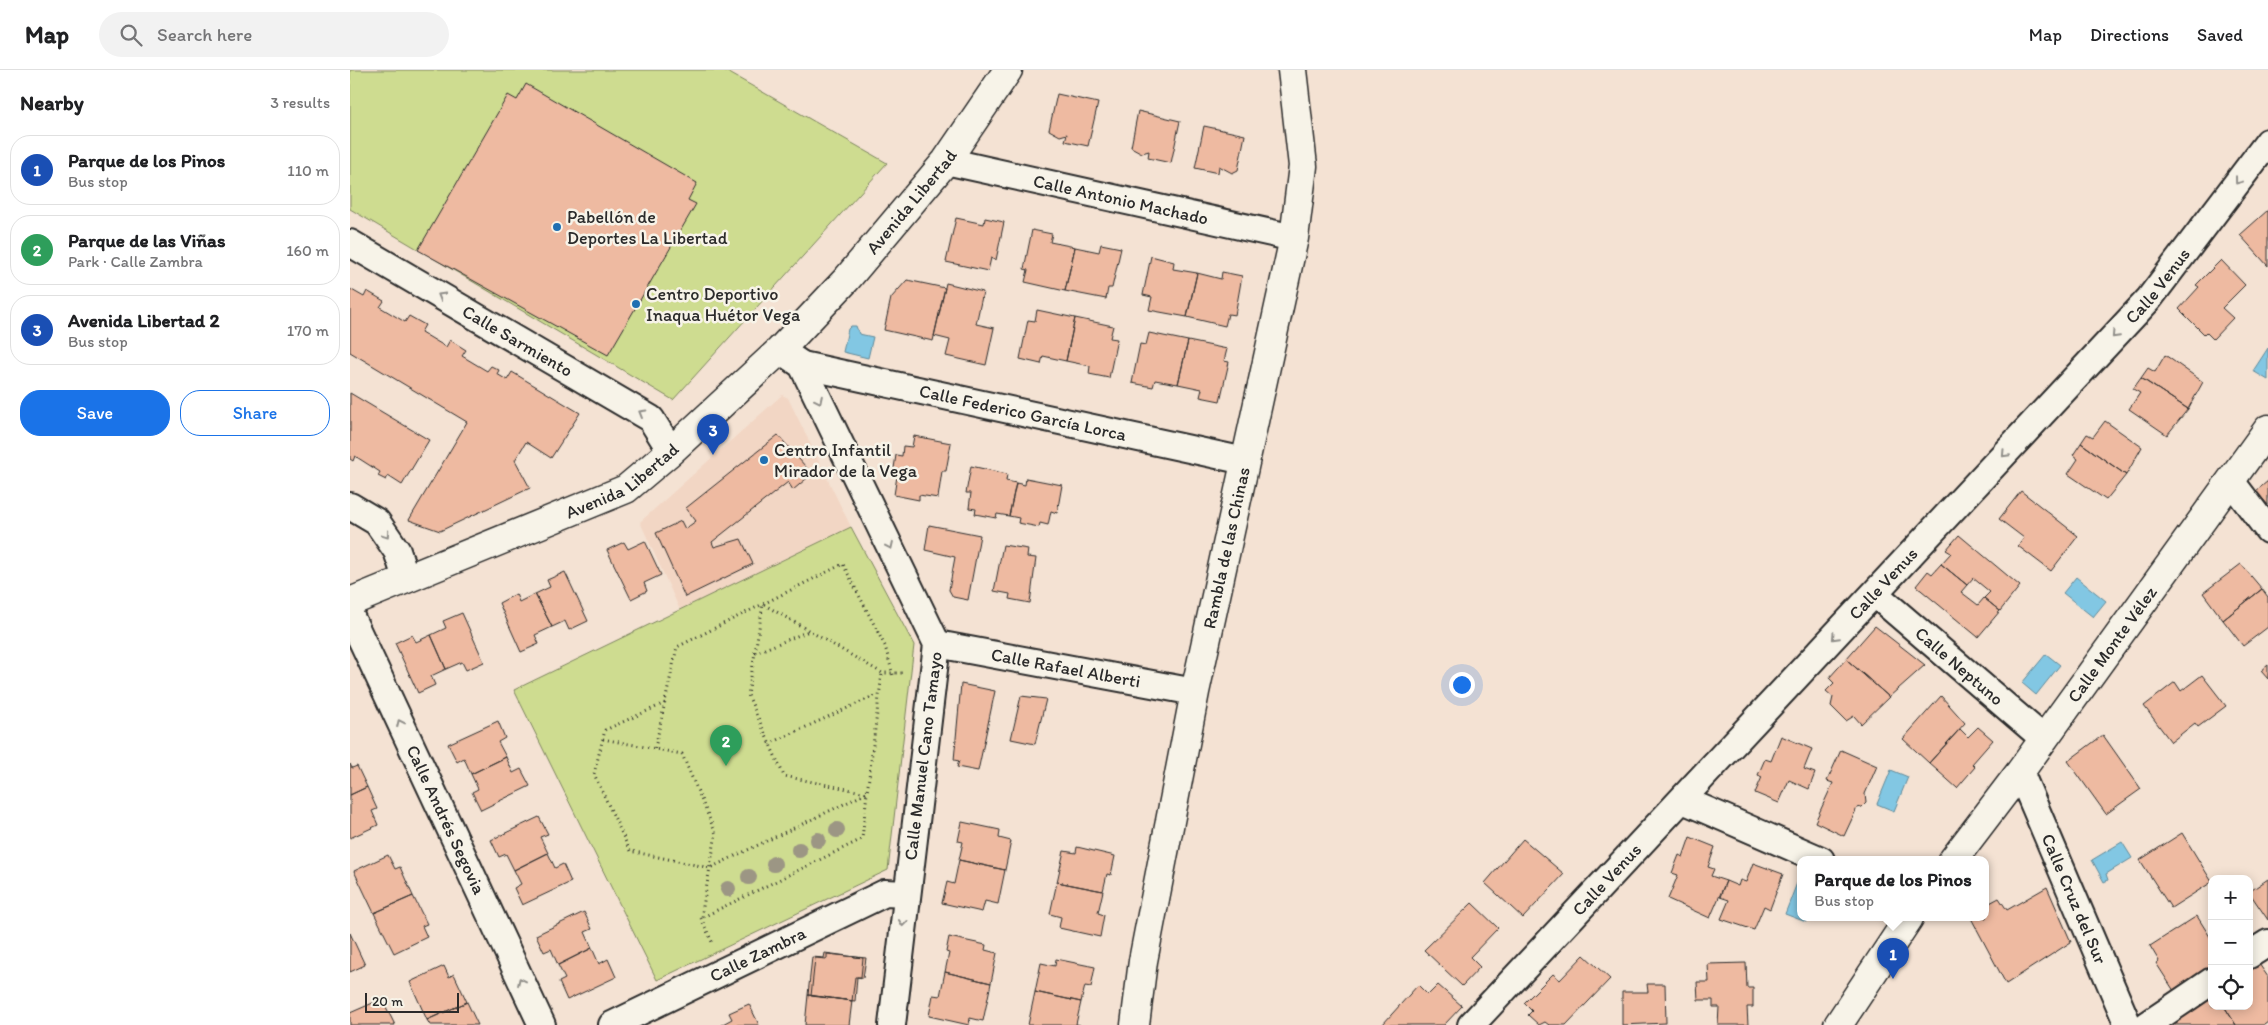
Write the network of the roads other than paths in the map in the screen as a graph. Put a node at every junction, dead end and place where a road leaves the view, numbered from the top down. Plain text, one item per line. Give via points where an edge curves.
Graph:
1 (1008, 70) edge
2 (1292, 70) edge
3 (2268, 142) edge
4 (946, 161) junction
5 (1294, 238) junction
6 (350, 244) edge
7 (780, 350) junction
8 (802, 364) junction
9 (2268, 429) edge
10 (671, 451) junction
11 (1245, 461) junction
12 (2231, 481) junction
13 (350, 506) edge
14 (2268, 530) edge
15 (406, 578) junction
16 (1875, 594) junction
17 (350, 602) edge
18 (350, 615) edge
19 (937, 644) junction
20 (1195, 692) junction
21 (2044, 739) junction
22 (2020, 772) junction
23 (1683, 800) junction
24 (1813, 856) edge
25 (1956, 856) edge
26 (906, 894) junction
27 (1908, 921) edge
28 (2208, 984) edge
29 (1480, 1021) edge
30 (1844, 1022) edge
31 (542, 1025) edge
32 (612, 1025) edge
33 (892, 1025) edge
34 (1135, 1025) edge
35 (2128, 1025) edge
36 (2147, 1025) edge

1 - 4 street, Avenida Libertad
2 - 5 street, Rambla de las Chinas via 1303,166
3 -> 16 street, Calle Venus via 2149,299
4 - 5 street, Calle Antonio Machado
4 - 7 street, Avenida Libertad via 846,280
5 - 11 street, Rambla de las Chinas
10 -> 6 street, Calle Sarmiento via 651,419
7 - 8 street
7 - 10 street, Avenida Libertad
8 - 11 street, Calle Federico García Lorca
8 -> 19 street, Calle Manuel Cano Tamayo
9 - 12 street, Calle Monte Vélez
10 - 15 street, Avenida Libertad via 626,489
11 - 20 street, Rambla de las Chinas
12 - 14 street
12 - 21 street, Calle Monte Vélez
13 -> 15 street via 377,522 397,551
15 - 17 street, Avenida Libertad
16 - 21 street, Calle Neptuno
16 -> 23 street, Calle Venus
31 -> 18 street, Calle Andrés Segovia
19 - 20 street, Calle Rafael Alberti
19 - 26 street, Calle Manuel Cano Tamayo
20 - 34 street, Rambla de las Chinas via 1143,960
21 - 22 street, Calle Monte Vélez
22 - 25 street, Calle Monte Vélez
22 - 35 street, Calle Cruz del Sur
23 - 24 street
23 - 29 street, Calle Venus
26 - 32 street, Calle Zambra via 884,893
26 -> 33 street, Calle Manuel Cano Tamayo
27 - 30 street
28 - 36 street

